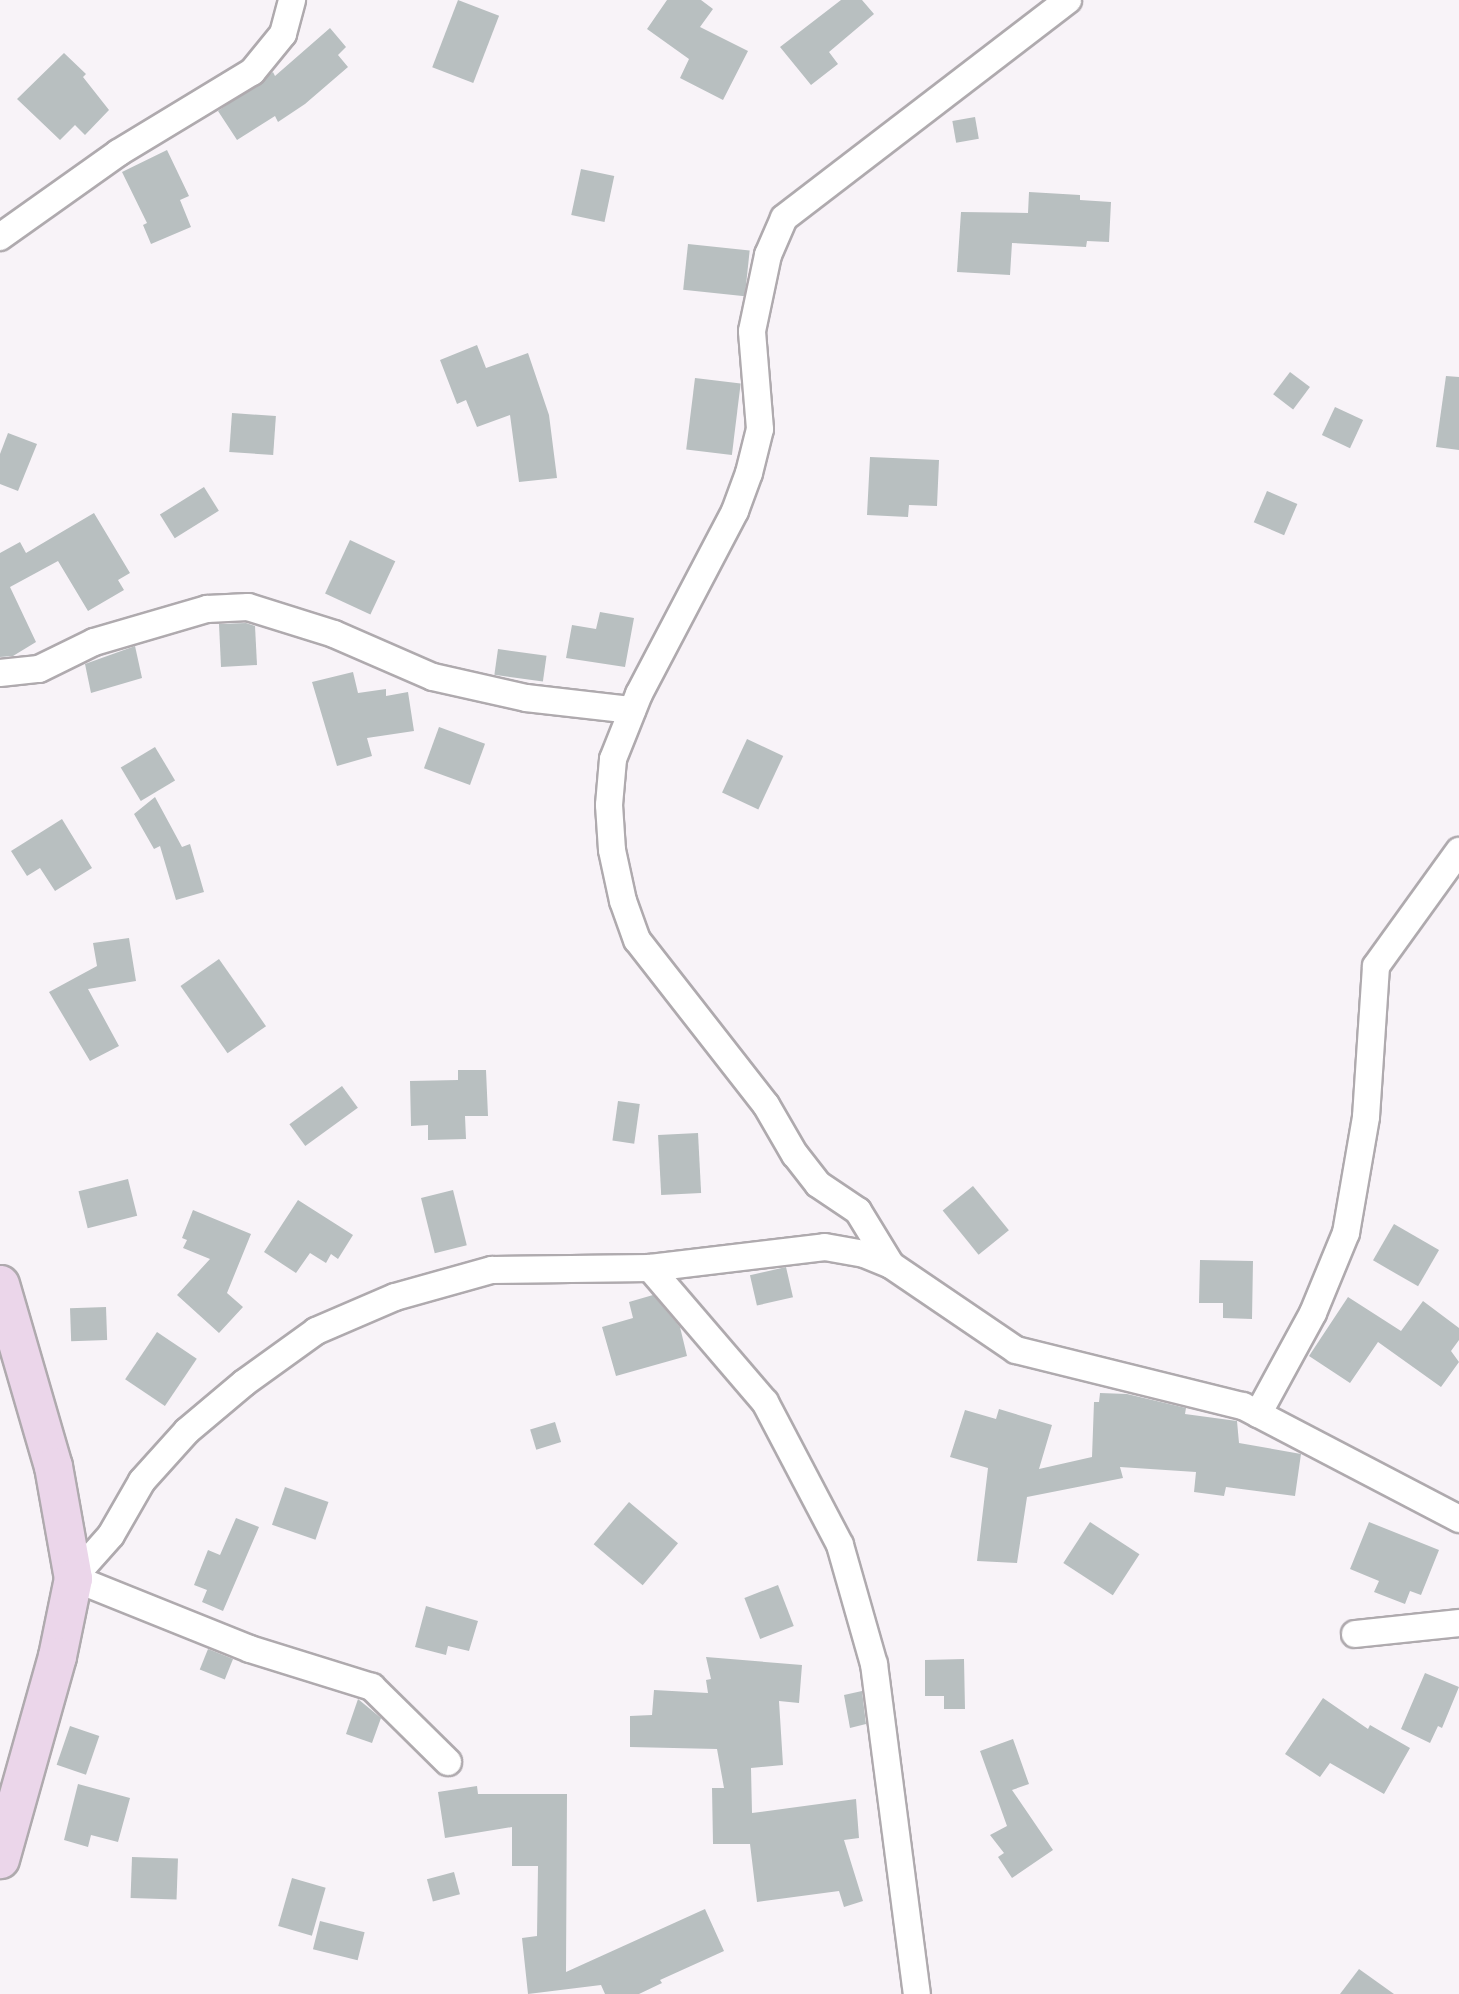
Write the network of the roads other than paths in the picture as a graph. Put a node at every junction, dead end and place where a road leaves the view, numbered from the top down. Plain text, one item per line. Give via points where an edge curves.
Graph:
1 (292, 0) edge
2 (1068, 0) edge
3 (0, 237) edge
4 (0, 673) edge
5 (632, 710) junction
6 (1459, 850) edge
7 (891, 1265) junction
8 (650, 1268) junction
9 (0, 1284) edge
10 (1258, 1413) junction
11 (1459, 1519) edge
12 (74, 1578) junction
13 (1459, 1623) edge
14 (1355, 1634) dead end
15 (448, 1762) dead end
16 (0, 1859) edge
17 (918, 1994) edge

1 - 3 street via 283,34 252,72 208,103 118,153
2 - 5 street via 783,218 768,255 752,331 760,429 749,473 735,512
4 - 5 street via 39,669 94,642 207,609 248,607 334,634 433,677 526,698
5 - 7 street via 613,759 609,805 622,901 637,940 743,1073 795,1155 818,1184 858,1211
6 - 10 street via 1376,966 1366,1117 1346,1233 1313,1313
7 - 8 street via 825,1247
7 - 10 street via 1016,1350
8 - 12 street via 492,1270 395,1297 316,1331 187,1431 142,1481 111,1535
8 - 17 street via 765,1402 840,1545 874,1664
9 - 12 street via 53,1466
10 - 11 street
12 - 15 street via 250,1649 372,1687
12 - 16 street via 57,1657
13 - 14 street

